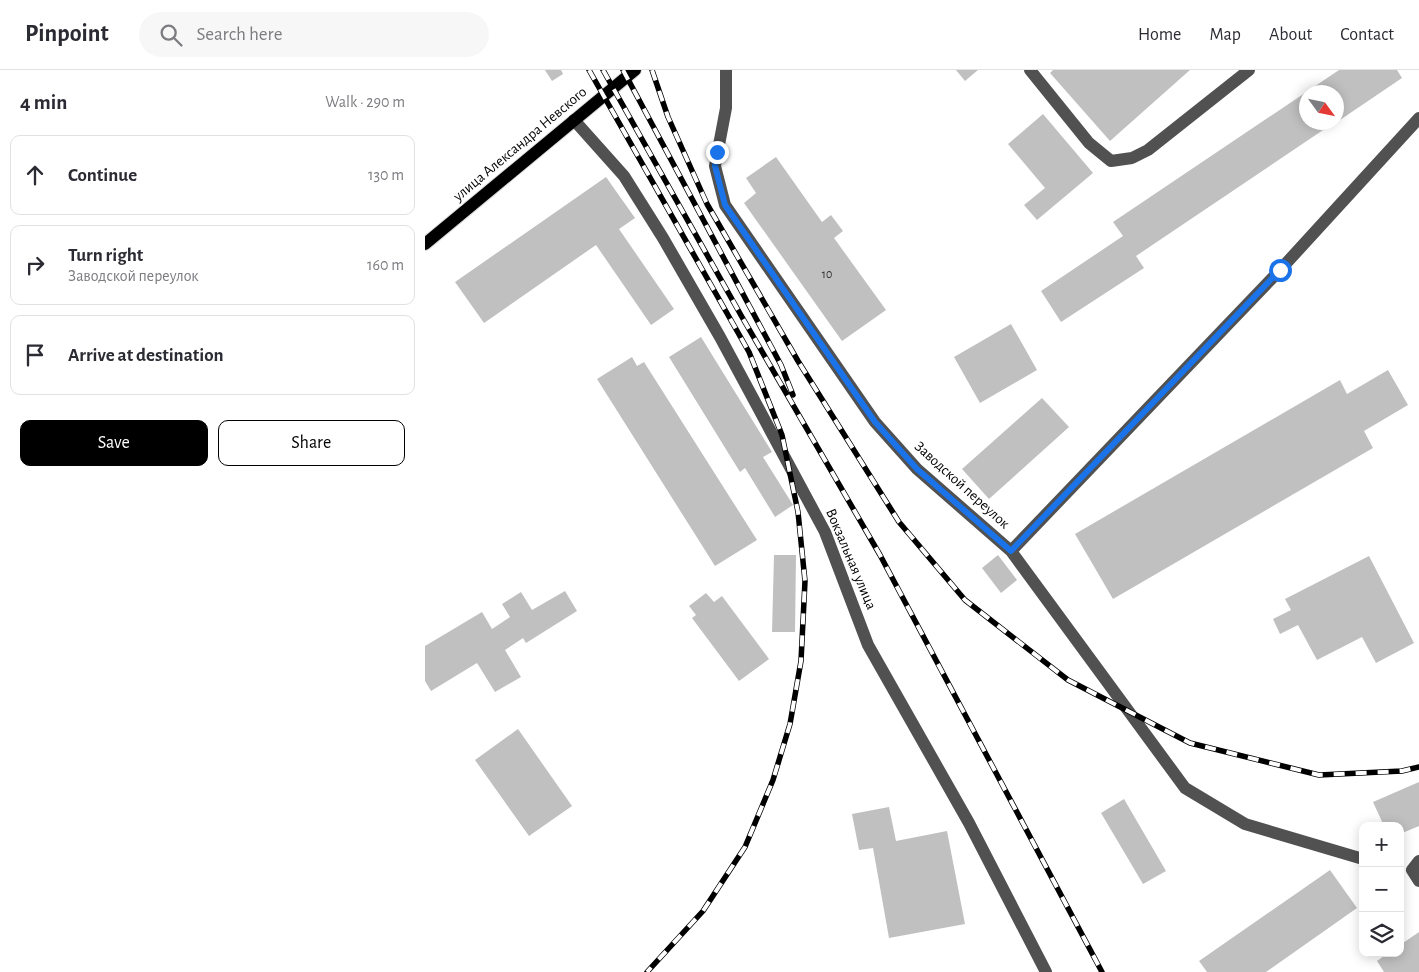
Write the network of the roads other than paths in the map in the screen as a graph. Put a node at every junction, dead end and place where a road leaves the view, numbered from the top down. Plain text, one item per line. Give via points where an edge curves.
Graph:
1 (635, 70) edge
2 (726, 70) edge
3 (1029, 70) edge
4 (1249, 70) edge
5 (1419, 118) edge
6 (574, 120) junction
7 (427, 238) edge
8 (1011, 551) junction
9 (1359, 858) edge
10 (1412, 867) edge
11 (1419, 881) edge
12 (1046, 972) edge

1 - 6 main road, улица Александра Невского
2 - 8 street, Заводской переулок via 726,108 715,166 725,205 875,422 917,469
3 - 4 street via 1089,143 1111,161 1132,158 1148,150
5 - 8 street via 1280,270
6 - 7 main road, улица Александра Невского
6 - 12 street, Вокзальная улица via 625,176 719,337 825,532 868,645 969,823
8 - 9 street, Заводской переулок via 1185,788 1245,824
10 - 11 street

